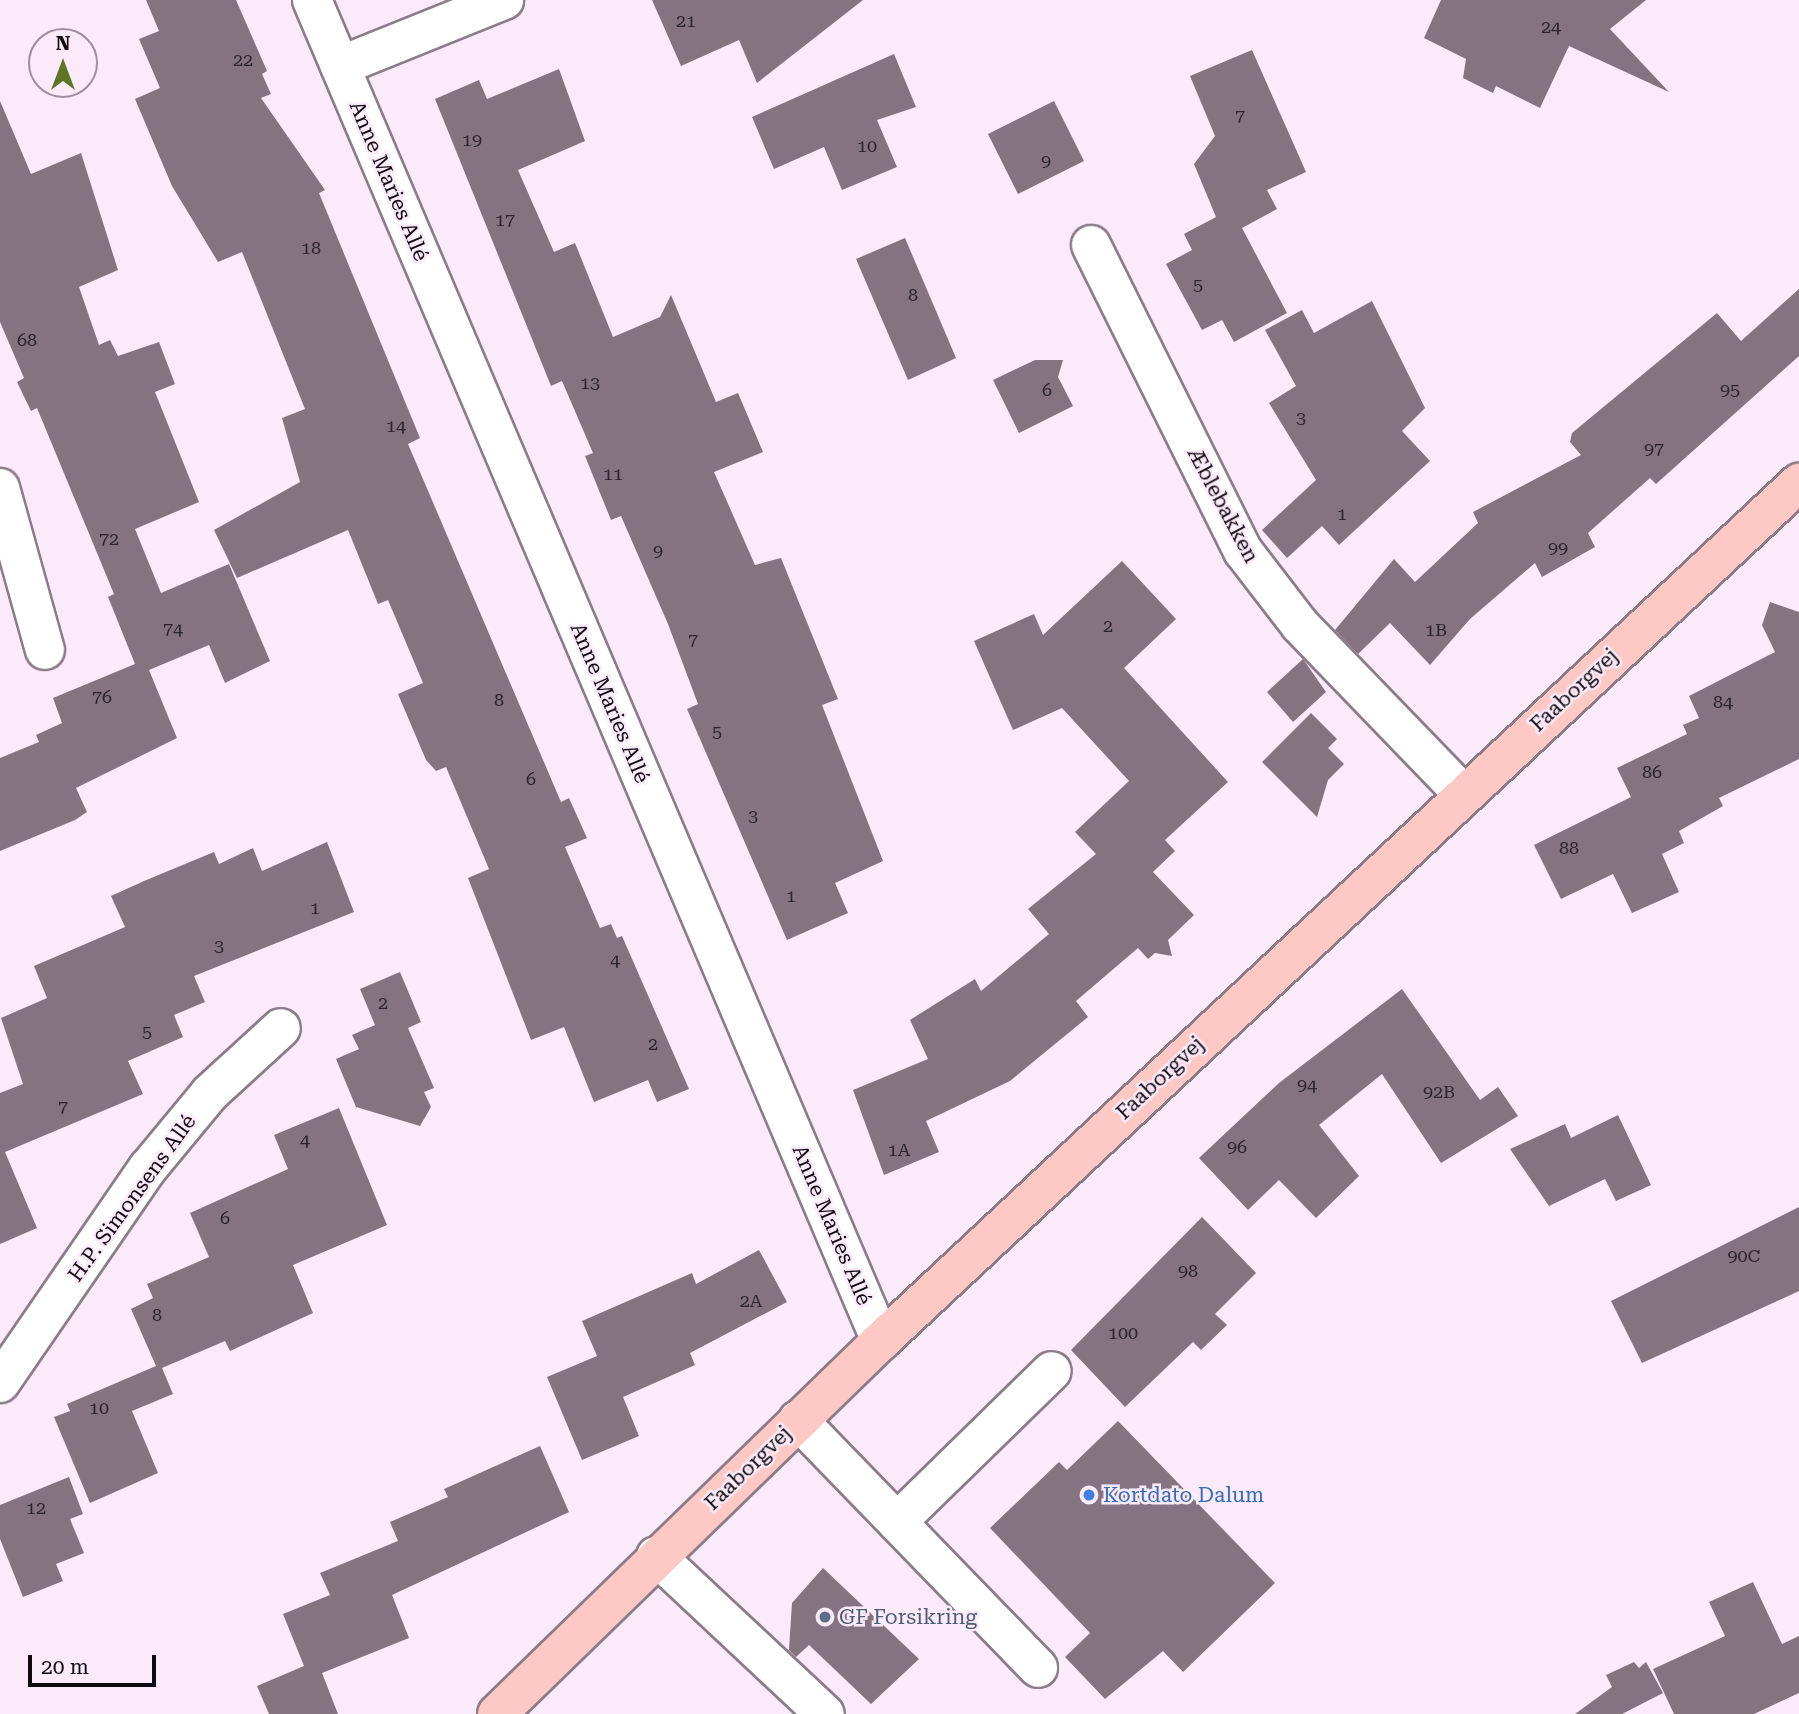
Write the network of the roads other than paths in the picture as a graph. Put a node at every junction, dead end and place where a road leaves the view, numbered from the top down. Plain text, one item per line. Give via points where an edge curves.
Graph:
1 (312, 0) edge
2 (504, 0) edge
3 (340, 66) junction
4 (1091, 245) dead end
5 (1799, 483) edge
6 (0, 489) edge
7 (44, 650) dead end
8 (1462, 793) junction
9 (281, 1028) dead end
10 (881, 1341) junction
11 (1052, 1371) dead end
12 (0, 1383) edge
13 (798, 1420) junction
14 (897, 1522) junction
15 (656, 1556) junction
16 (1038, 1668) dead end
17 (527, 1679) junction
18 (482, 1714) edge
19 (497, 1714) edge
20 (825, 1714) edge

1 - 3 street, Anne Maries Allé
2 - 3 street
3 - 10 street, Anne Maries Allé
4 - 8 street, Æblebakken via 1243,551 1300,625
5 - 8 main road, Faaborgvej
6 - 7 street
8 - 10 main road, Faaborgvej
9 - 12 street, H.P. Simonsens Allé via 210,1093 148,1168
10 - 13 main road, Faaborgvej
11 - 14 street
13 - 14 street
13 - 15 main road, Faaborgvej
14 - 16 street
15 - 17 main road, Faaborgvej
15 - 20 street
17 - 18 main road, Faaborgvej
17 - 19 main road, Faaborgvej

